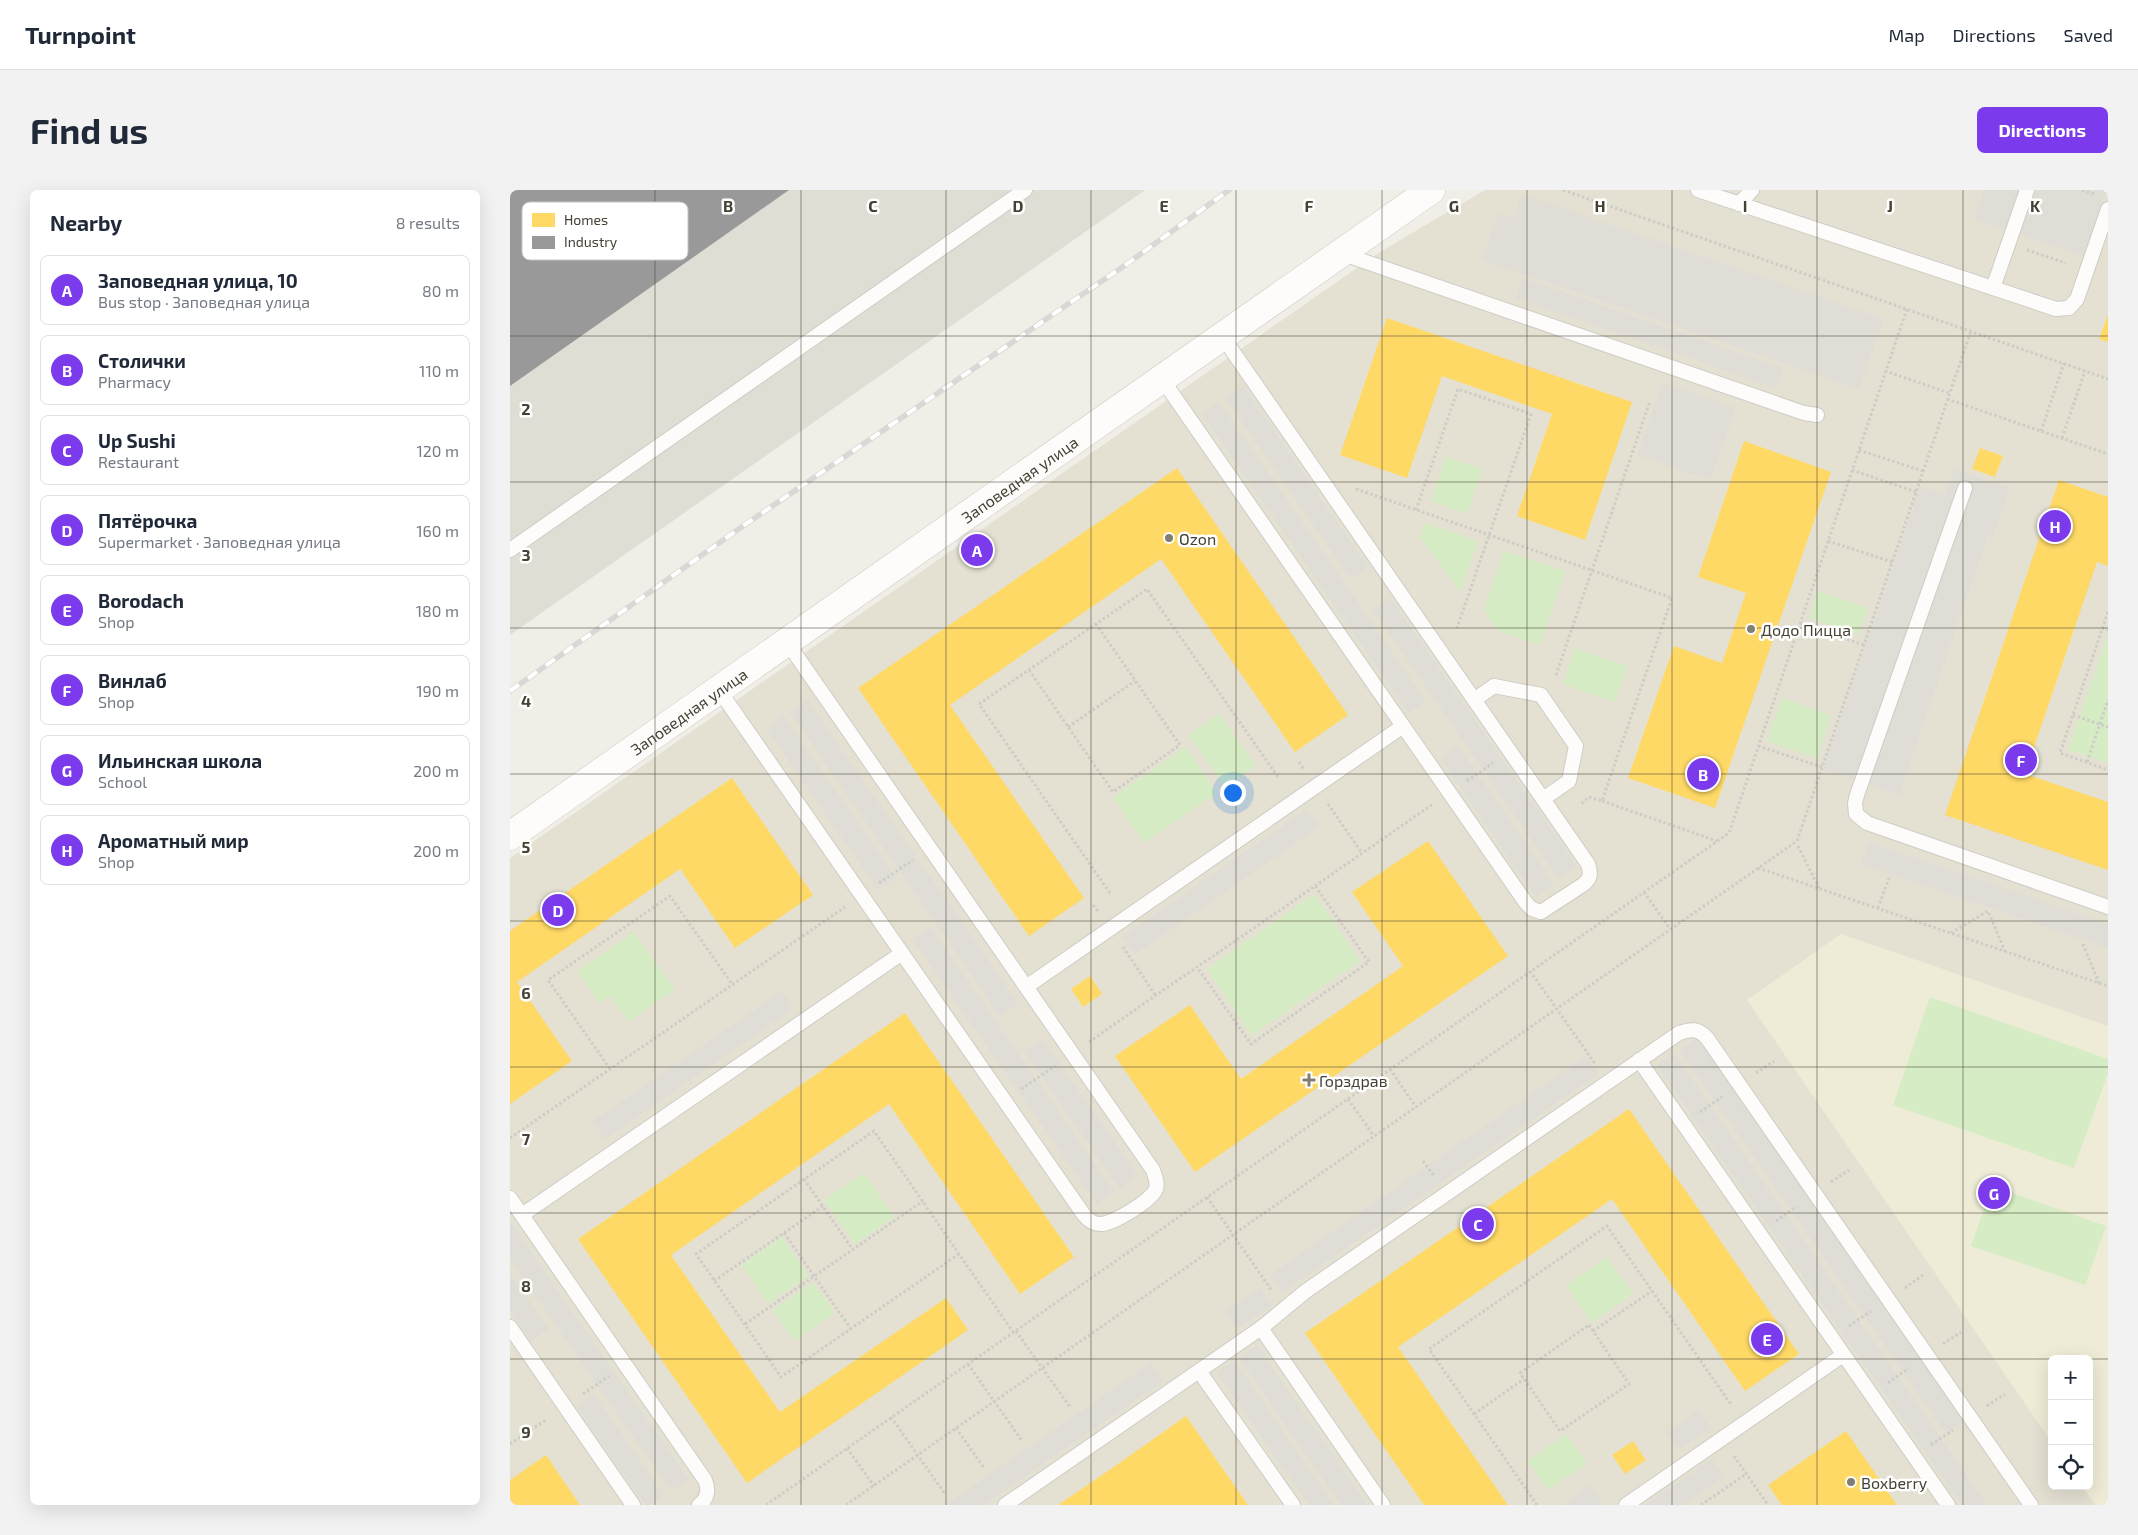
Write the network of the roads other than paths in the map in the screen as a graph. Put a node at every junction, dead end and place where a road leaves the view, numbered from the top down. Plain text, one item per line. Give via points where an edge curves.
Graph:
1 (1025, 190) edge
2 (1431, 190) edge
3 (1698, 190) edge
4 (1752, 190) edge
5 (2027, 190) edge
6 (1738, 204) junction
7 (2108, 209) edge
8 (1340, 253) junction
9 (1993, 288) junction
10 (1222, 336) junction
11 (1162, 379) junction
12 (1817, 415) dead end
13 (1965, 488) dead end
14 (510, 550) edge
15 (787, 642) junction
16 (719, 690) junction
17 (1474, 700) junction
18 (1404, 726) junction
19 (1543, 799) junction
20 (510, 836) edge
21 (2108, 907) edge
22 (902, 953) junction
23 (1026, 987) junction
24 (1639, 1060) junction
25 (510, 1198) edge
26 (522, 1215) junction
27 (510, 1327) edge
28 (1261, 1328) junction
29 (516, 1348) edge
30 (1843, 1355) junction
31 (1199, 1371) junction
32 (633, 1505) edge
33 (699, 1505) edge
34 (1005, 1505) edge
35 (1293, 1505) edge
36 (1384, 1505) edge
37 (1626, 1505) edge
38 (1948, 1505) edge
39 (2031, 1505) edge

1 - 14 lane
2 - 8 street, Заповедная улица
3 - 6 lane
4 - 6 lane
5 - 9 lane
6 - 9 lane
7 - 9 lane via 2077,299 2069,308 2056,309
8 - 10 street, Заповедная улица
8 - 12 lane
10 - 11 street, Заповедная улица
10 - 17 lane
11 - 15 street, Заповедная улица
11 - 18 lane
13 - 21 lane via 1855,803 1856,814 1867,823
15 - 16 street, Заповедная улица
15 - 23 lane
16 - 20 street, Заповедная улица
16 - 22 lane
17 - 19 lane
17 - 19 lane via 1494,686 1540,695 1576,746 1569,781
18 - 19 lane via 1526,903 1532,910 1541,912 1590,879 1588,864
18 - 23 lane
22 - 23 lane via 1084,1215 1101,1225 1115,1221 1156,1190 1153,1170
22 - 26 lane
24 - 28 lane via 1306,1291
24 - 30 lane
24 - 39 lane via 1690,1029 1700,1031 1707,1038
25 - 26 lane
26 - 33 lane via 705,1480 707,1496
27 - 29 lane
28 - 31 lane
28 - 36 lane
29 - 32 lane
30 - 37 lane
30 - 38 lane
31 - 34 lane
31 - 35 lane

